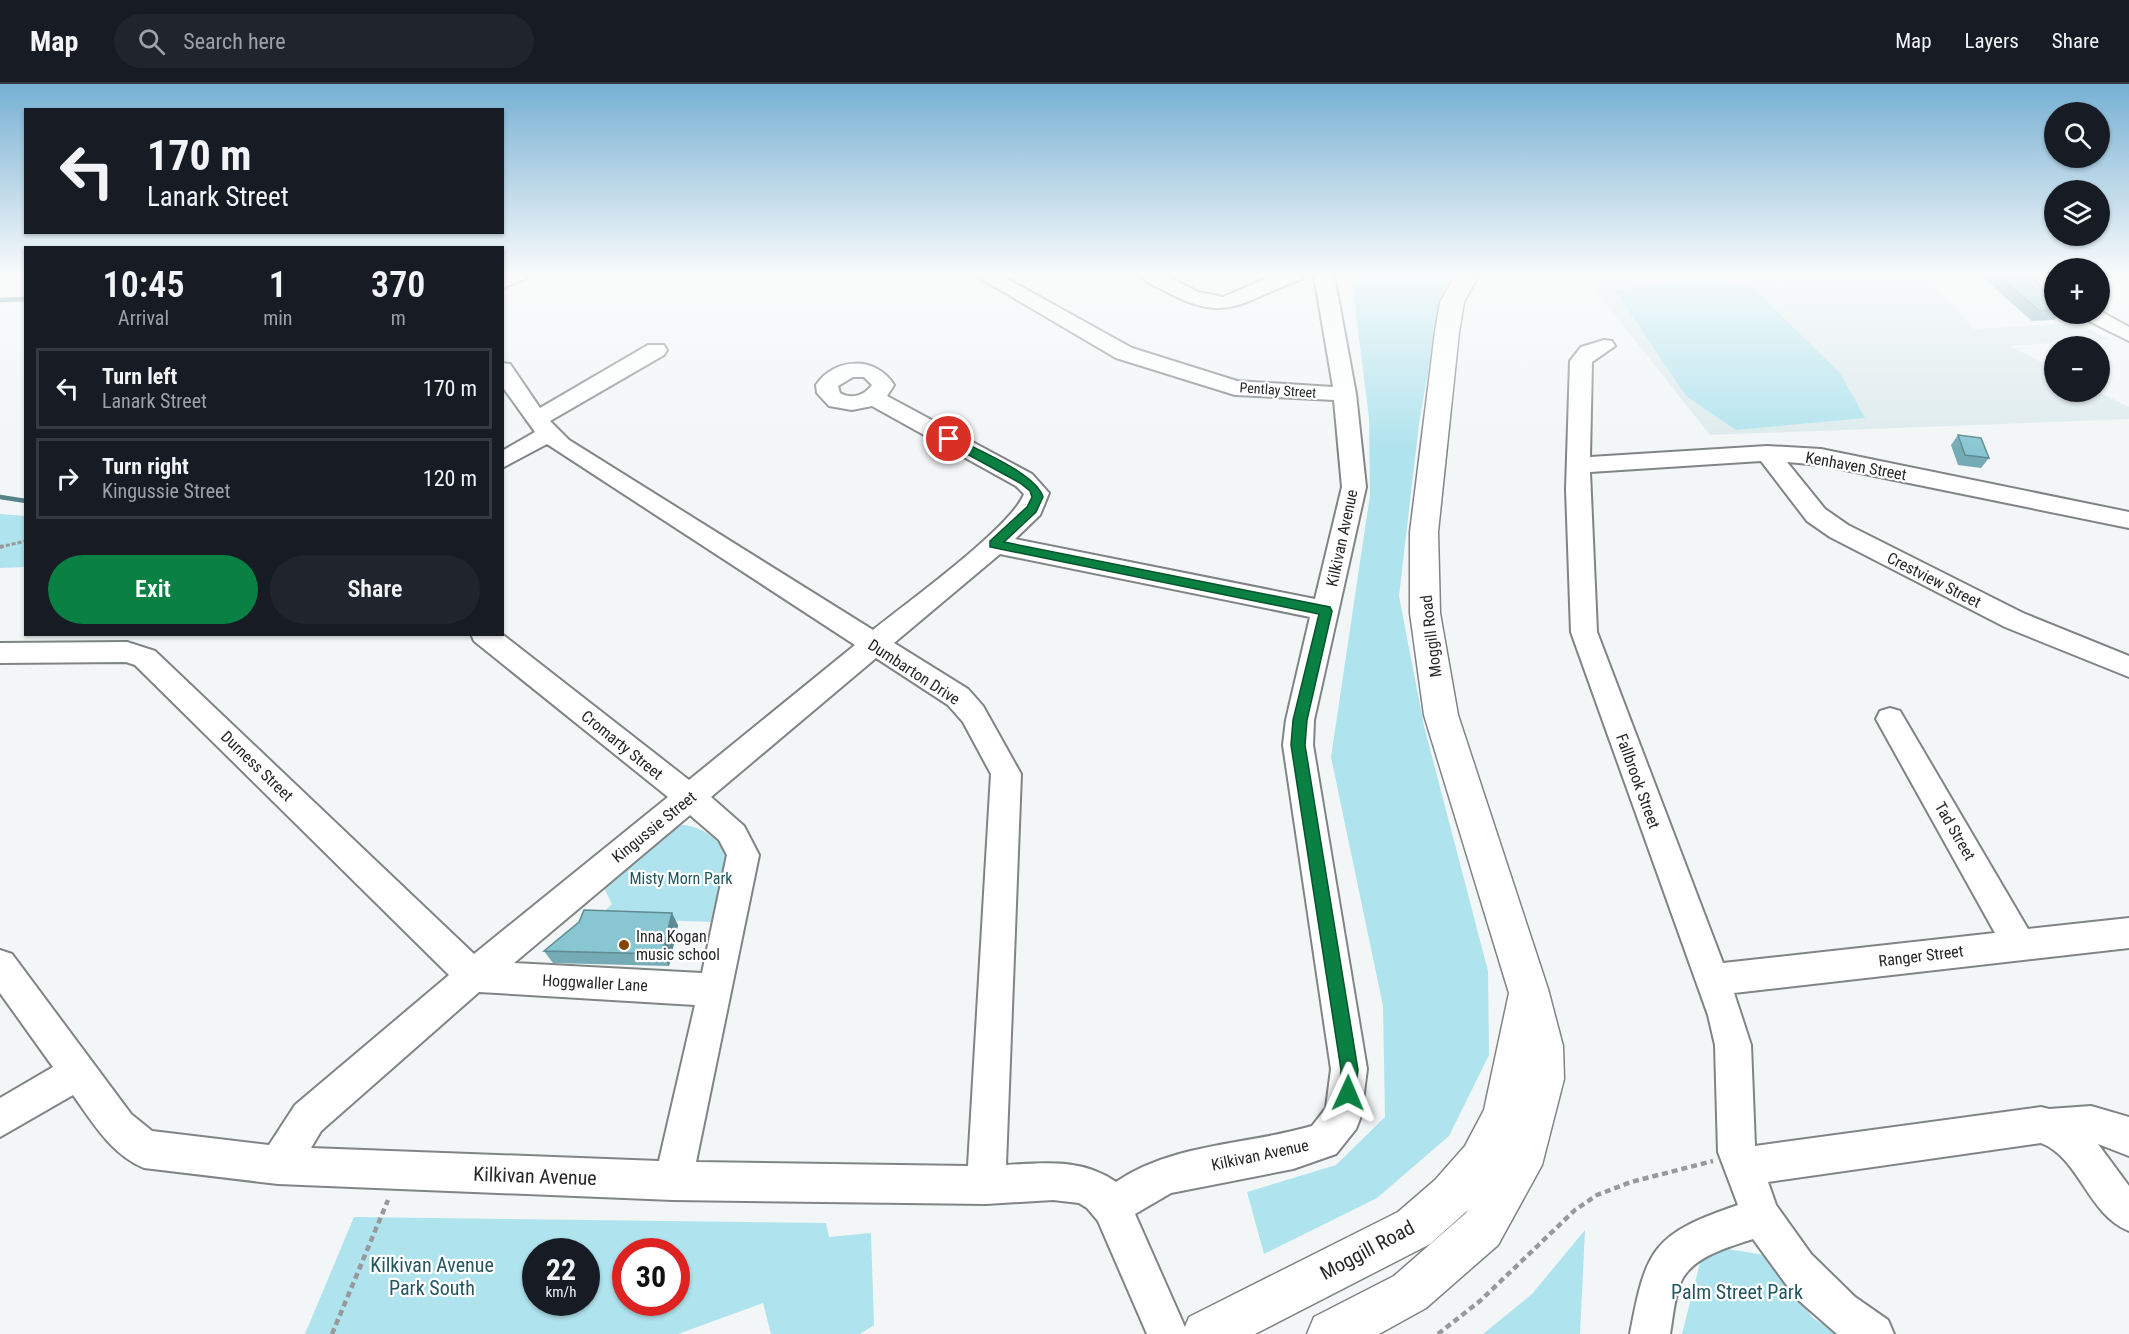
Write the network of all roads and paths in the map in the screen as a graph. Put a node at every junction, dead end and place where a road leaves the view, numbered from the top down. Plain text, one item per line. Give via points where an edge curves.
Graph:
1 (1089, 333) edge
2 (1334, 333) edge
3 (1447, 333) edge
4 (1604, 346) dead end
5 (656, 350) dead end
6 (504, 372) edge
7 (1345, 394) junction
8 (874, 398) dead end
9 (542, 427) junction
10 (1767, 453) junction
11 (504, 459) edge
12 (1578, 465) junction
13 (2129, 520) edge
14 (24, 541) edge
15 (995, 544) junction
16 (0, 547) edge
17 (1326, 611) junction
18 (486, 636) edge
19 (874, 645) junction
20 (0, 653) edge
21 (2129, 667) edge
22 (1890, 719) dead end
23 (689, 799) junction
24 (2129, 933) edge
25 (2019, 944) junction
26 (0, 965) edge
27 (473, 976) junction
28 (1714, 980) junction
29 (1528, 989) junction
30 (716, 990) junction
31 (78, 1072) junction
32 (0, 1119) edge
33 (2051, 1127) junction
34 (2129, 1137) edge
35 (1729, 1164) junction
36 (278, 1165) junction
37 (673, 1181) junction
38 (986, 1185) junction
39 (388, 1200) dead end
40 (1112, 1207) junction
41 (2129, 1212) edge
42 (1762, 1217) junction
43 (332, 1334) edge
44 (1168, 1334) edge
45 (1206, 1334) edge
46 (1331, 1334) edge
47 (1438, 1334) edge
48 (1650, 1334) edge
49 (1874, 1334) edge

1 - 7 street, Pentlay Street via 1124,353 1235,388
2 - 7 street, Kilkivan Avenue
3 - 29 main road, Moggill Road via 1424,532 1425,613 1441,715
4 - 12 street, Fallbrook Street via 1589,352 1581,361
5 - 9 street
6 - 9 street, Dumbarton Drive
7 - 17 street, Kilkivan Avenue via 1354,487
8 - 15 street, Kingussie Street via 1024,480 1035,490 1037,497 1031,509
9 - 11 street
9 - 19 street, Dumbarton Drive via 561,445
10 - 12 street, Kenhaven Street
10 - 13 street, Kenhaven Street via 1821,457
10 - 21 street, Crestview Street via 1816,515 1839,531 2014,620
12 - 28 street, Fallbrook Street via 1584,632 1674,882
14 - 16 path
15 - 17 street
15 - 19 street, Kingussie Street
17 - 40 street, Kilkivan Avenue via 1300,720 1298,745 1349,1070 1343,1116 1323,1141 1170,1174 1144,1185
18 - 23 street, Cromarty Street
19 - 23 street, Kingussie Street
19 - 38 street, Dumbarton Drive via 958,697 973,714 1006,774
20 - 27 street, Durness Street via 127,652 145,658
22 - 25 street, Tad Street
23 - 27 street, Kingussie Street
23 - 30 street, Cromarty Street via 735,835 742,855
24 - 25 street, Ranger Street
25 - 28 street, Ranger Street
26 - 31 street, Kilkivan Avenue
27 - 30 street, Hoggwaller Lane
27 - 36 street, Kingussie Street via 308,1118
28 - 35 street, Fallbrook Street via 1733,1045 1737,1152
29 - 45 main road, Moggill Road via 1504,1116 1480,1161 1451,1196 1414,1228
29 - 46 main road, Moggill Road via 1543,1046 1543,1079 1520,1165 1482,1229 1410,1292
30 - 37 street, Cromarty Street
31 - 32 street
31 - 36 street, Kilkivan Avenue via 118,1127 144,1149
33 - 34 street via 2100,1125
33 - 35 street via 2041,1125
33 - 41 street via 2063,1133 2106,1191
35 - 42 street, Fallbrook Street
35 - 47 path via 1631,1182 1597,1195 1575,1210
36 - 37 street, Kilkivan Avenue
37 - 38 street, Kilkivan Avenue
38 - 40 street, Kilkivan Avenue via 1053,1181 1083,1184 1101,1194
39 - 43 path
40 - 44 street, Kilkivan Avenue
42 - 48 street via 1689,1245 1665,1270
42 - 49 street, Fallbrook Street via 1781,1250 1822,1294

